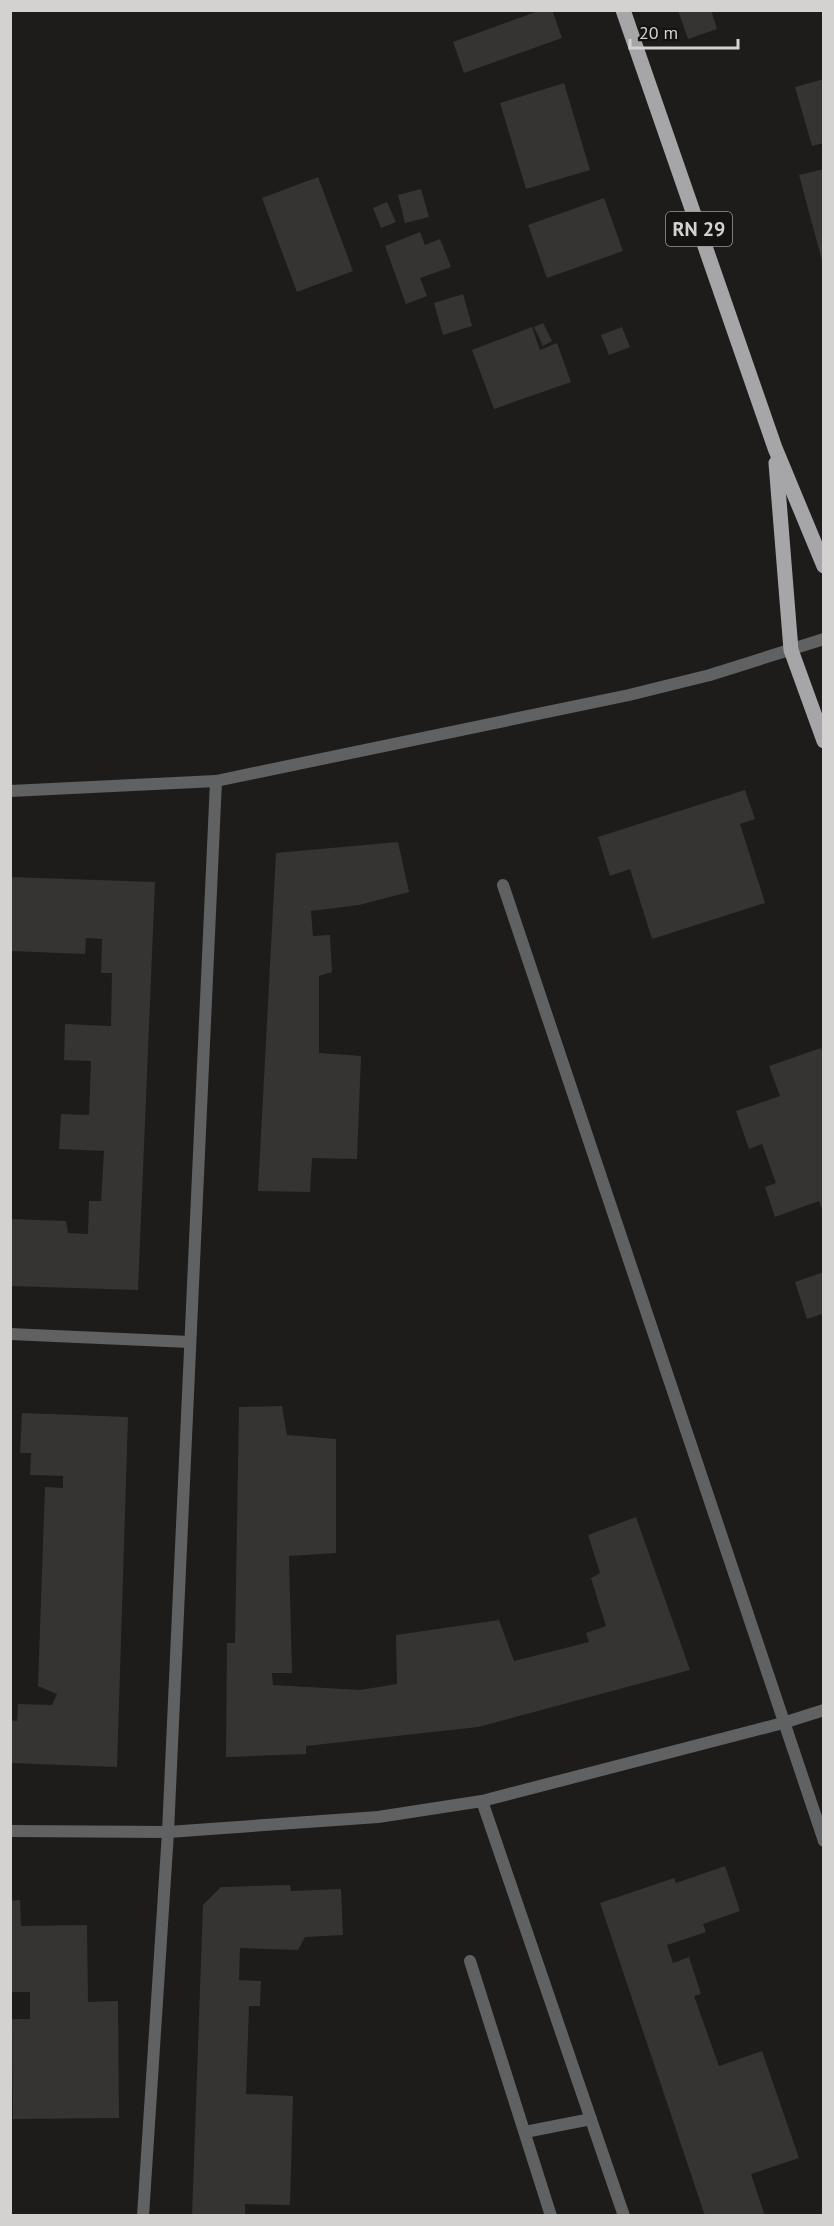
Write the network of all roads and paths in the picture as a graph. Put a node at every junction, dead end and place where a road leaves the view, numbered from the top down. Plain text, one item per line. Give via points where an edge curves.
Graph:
1 (623, 10) edge
2 (775, 448) junction
3 (824, 566) edge
4 (824, 639) edge
5 (791, 650) junction
6 (824, 741) edge
7 (216, 781) junction
8 (10, 791) edge
9 (503, 885) dead end
10 (10, 1334) edge
11 (190, 1342) junction
12 (824, 1710) edge
13 (783, 1723) junction
14 (482, 1801) junction
15 (10, 1831) edge
16 (168, 1832) junction
17 (824, 1841) edge
18 (470, 1961) dead end
19 (591, 2118) junction
20 (525, 2132) junction
21 (143, 2216) edge
22 (551, 2216) edge
23 (624, 2216) edge

1 - 2 main road, RN 29
2 - 3 main road, RN 29
2 - 5 main road, RN 29
4 - 5 street
5 - 6 main road, RN 29
5 - 7 street via 629,695
7 - 8 street
7 - 11 street
9 - 13 street
10 - 11 street
11 - 16 street
12 - 13 street
13 - 14 street
13 - 17 street
14 - 16 street via 378,1817
14 - 19 street
15 - 16 street
16 - 21 street
18 - 20 street
19 - 20 street
19 - 23 street
20 - 22 street

